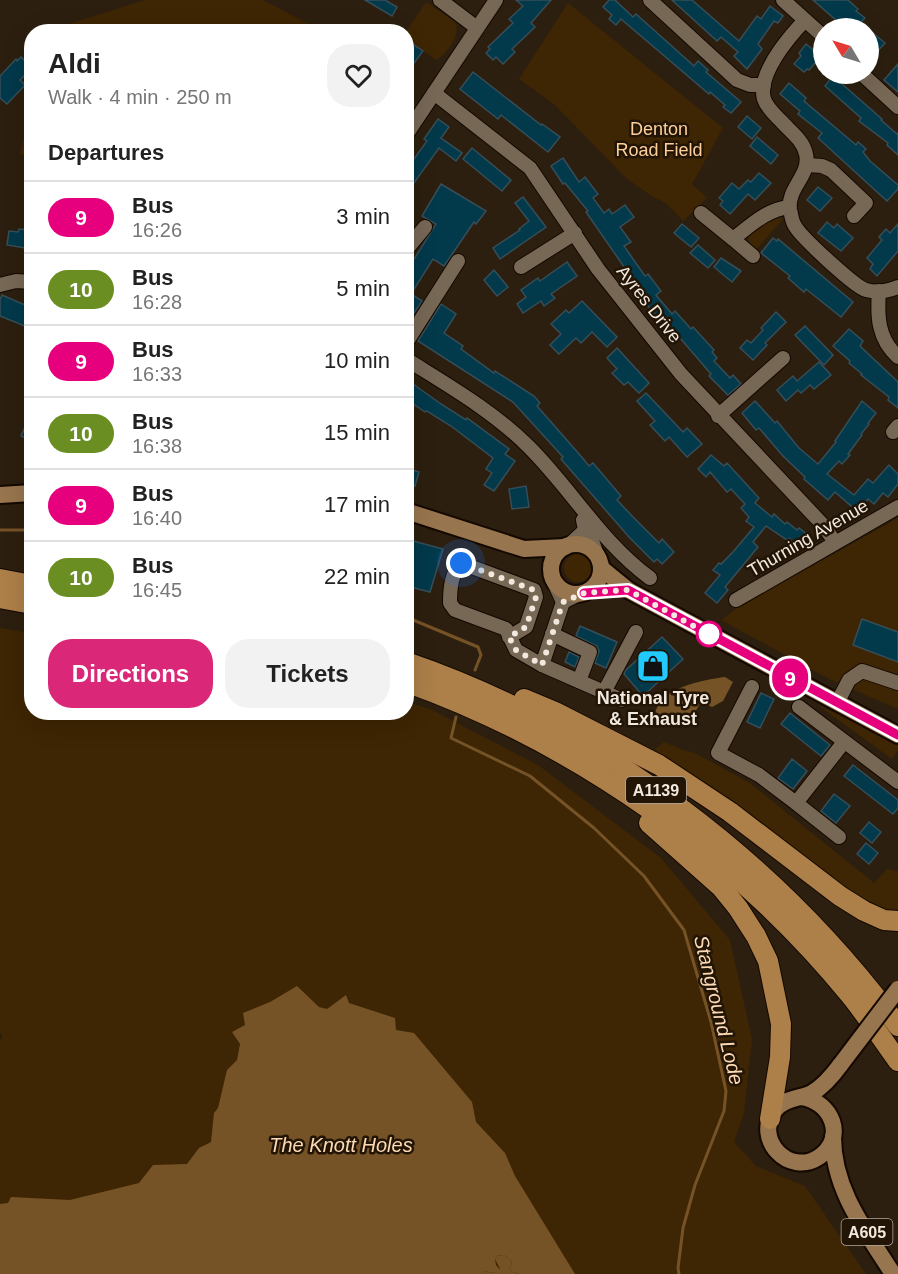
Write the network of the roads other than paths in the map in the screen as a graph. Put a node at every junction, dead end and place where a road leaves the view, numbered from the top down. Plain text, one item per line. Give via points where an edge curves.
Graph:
1 (440, 0) edge
2 (496, 0) edge
3 (650, 0) edge
4 (783, 0) edge
5 (806, 20) junction
6 (813, 27) edge
7 (477, 28) junction
8 (873, 84) edge
9 (764, 85) junction
10 (434, 93) junction
11 (898, 107) edge
12 (414, 123) edge
13 (808, 165) junction
14 (789, 207) junction
15 (701, 213) dead end
16 (854, 216) dead end
17 (425, 227) dead end
18 (575, 233) junction
19 (733, 239) junction
20 (414, 240) edge
21 (753, 256) dead end
22 (458, 261) dead end
23 (520, 267) dead end
24 (24, 282) edge
25 (0, 285) edge
26 (898, 287) edge
27 (879, 291) junction
28 (414, 330) edge
29 (898, 357) edge
30 (783, 358) dead end
31 (414, 365) edge
32 (718, 416) junction
33 (24, 494) edge
34 (0, 495) edge
35 (898, 507) edge
36 (581, 509) junction
37 (414, 514) edge
38 (835, 542) junction
39 (567, 546) junction
40 (524, 549) junction
41 (599, 562) junction
42 (552, 578) junction
43 (0, 579) edge
44 (638, 579) junction
45 (24, 584) edge
46 (583, 593) junction
47 (0, 598) edge
48 (736, 600) dead end
49 (24, 602) edge
50 (563, 602) junction
51 (636, 632) dead end
52 (552, 634) junction
53 (509, 637) junction
54 (414, 665) edge
55 (542, 665) junction
56 (579, 681) junction
57 (461, 682) junction
58 (898, 683) edge
59 (414, 685) edge
60 (752, 687) dead end
61 (604, 692) junction
62 (622, 700) dead end
63 (837, 703) junction
64 (799, 707) dead end
65 (898, 735) edge
66 (844, 742) junction
67 (595, 774) junction
68 (896, 775) edge
69 (796, 802) junction
70 (839, 837) dead end
71 (898, 921) edge
72 (856, 988) junction
73 (898, 989) edge
74 (898, 1026) edge
75 (898, 1061) edge
76 (837, 1070) junction
77 (801, 1097) junction
78 (826, 1109) junction
79 (770, 1119) junction
80 (833, 1137) junction
81 (807, 1162) junction
82 (843, 1189) junction
83 (893, 1274) edge

1 - 7 street
2 - 7 street
3 - 9 street via 737,80
4 - 5 street
5 - 6 street
5 - 9 street via 780,51
7 - 10 street
8 - 11 street
9 - 13 street via 764,99 800,140
10 - 12 street
10 - 18 street, Ayres Drive via 524,162
13 - 14 street via 790,196
13 - 16 street via 831,170 866,202
14 - 19 street via 764,214
14 - 27 street via 793,225 802,237 865,290
15 - 19 street
17 - 20 street
18 - 23 street
18 - 32 street, Ayres Drive via 630,310
19 - 21 street
22 - 28 street
24 - 25 street
26 - 27 street
27 - 29 street via 881,335
30 - 32 street
31 - 36 street via 474,401 529,447
32 - 38 street, Ayres Drive
33 - 34 main road
35 - 38 street, Thurning Avenue
36 - 39 street via 585,530
36 - 41 street
36 - 44 street
37 - 40 main road
38 - 48 street, Thurning Avenue
39 - 40 main road
39 - 41 main road via 584,546
39 - 42 main road via 553,559
40 - 42 main road
41 - 44 main road
41 - 46 main road via 597,583
42 - 46 main road via 565,592
42 - 50 street
43 - 45 highway
44 - 46 main road
44 - 63 main road
46 - 50 street
47 - 49 highway
50 - 52 street
51 - 61 street
52 - 55 street
52 - 56 street via 590,652
53 - 53 street via 506,629 455,609 450,603 450,588 461,563 534,590 536,597 526,627
53 - 55 street via 516,650
54 - 57 highway, A1139
55 - 56 street
56 - 61 street
57 - 71 highway, A1139 via 503,691 555,712 659,765 739,819 840,896 884,920
57 - 72 highway, A1139 via 551,726 651,786 730,847 772,884
58 - 63 street via 862,670 849,680
59 - 67 highway, A1139 via 542,742
60 - 69 street via 718,753 759,775
61 - 62 street
63 - 65 main road
64 - 66 street
66 - 68 street
66 - 69 street
67 - 72 highway, A1139 via 683,834
67 - 79 highway, A1139 via 721,887 756,936 768,961 781,1024
69 - 70 street
72 - 74 highway, A1139
72 - 75 highway, A1139
73 - 76 main road, bridge
76 - 77 main road via 813,1092
76 - 78 main road via 827,1086
77 - 78 main road via 815,1100
77 - 79 main road via 782,1103
78 - 80 main road
79 - 81 main road via 769,1138 780,1155
80 - 81 main road via 824,1153
80 - 82 main road, A605 via 836,1172
81 - 82 main road, A605
82 - 83 main road, A605

